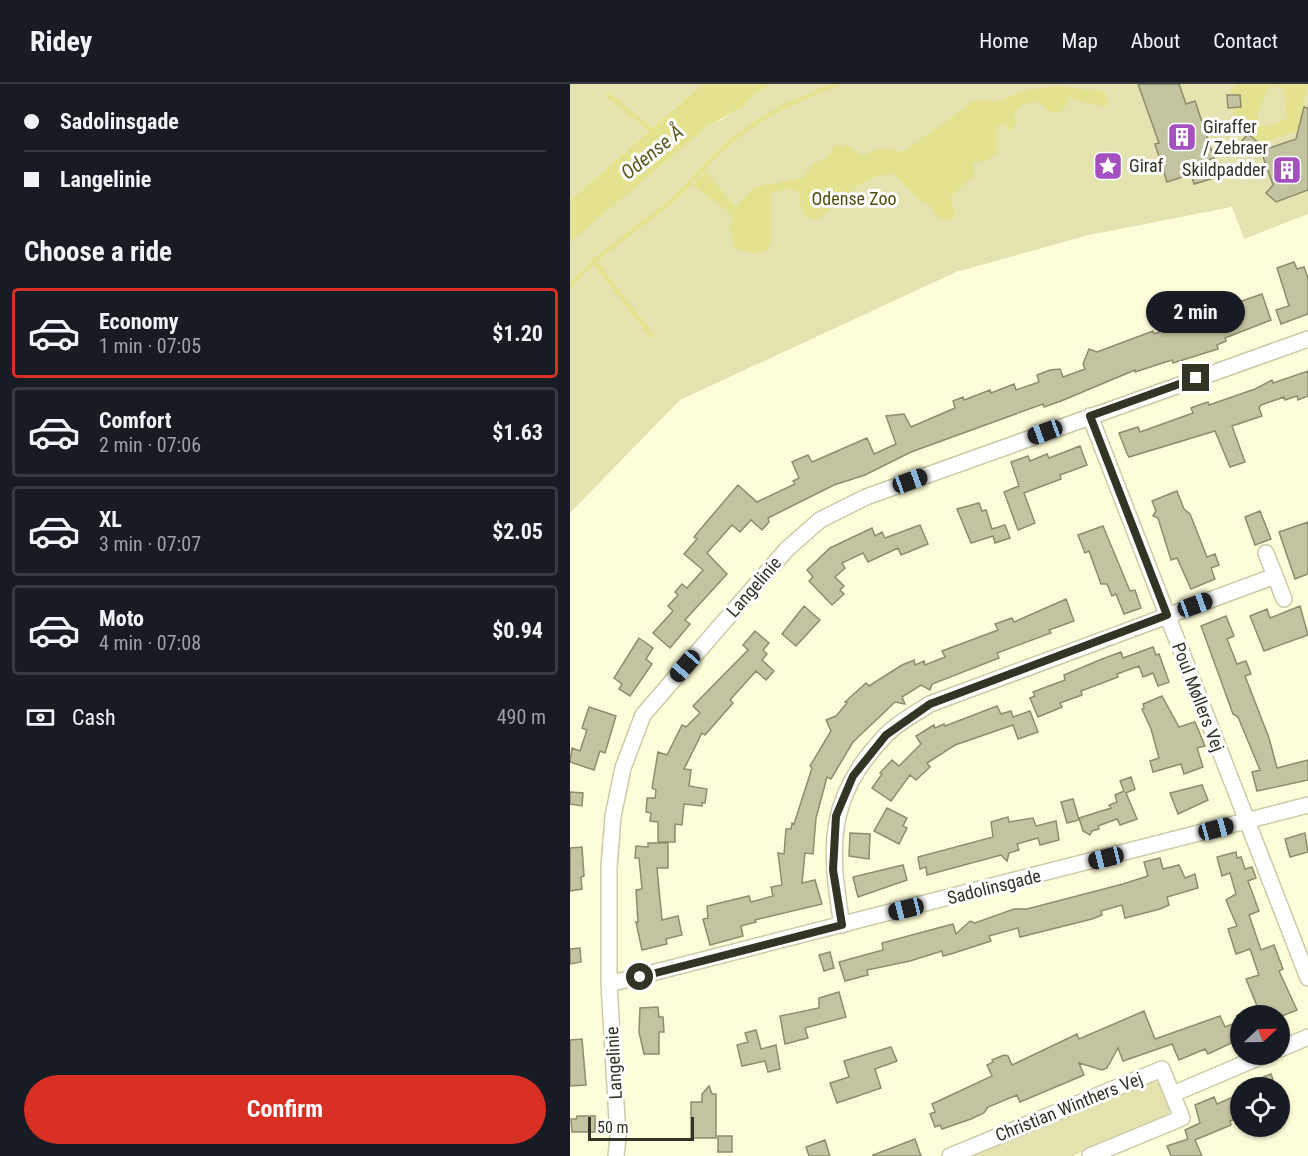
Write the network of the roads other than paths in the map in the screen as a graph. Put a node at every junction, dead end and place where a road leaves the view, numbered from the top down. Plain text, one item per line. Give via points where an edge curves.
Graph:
1 (1308, 339) edge
2 (1090, 416) junction
3 (1266, 553) dead end
4 (1275, 576) junction
5 (1284, 599) dead end
6 (1167, 615) junction
7 (1308, 805) edge
8 (1246, 821) junction
9 (842, 925) junction
10 (1308, 978) edge
11 (609, 984) junction
12 (1308, 1037) edge
13 (1290, 1045) edge
14 (1241, 1065) edge
15 (1173, 1094) junction
16 (616, 1156) edge
17 (950, 1156) edge
18 (1090, 1156) edge

1 - 2 street, Langelinie
2 - 6 street, Poul Møllers Vej
2 - 11 street, Langelinie via 866,497 820,520 788,549 643,715 623,768 613,816
3 - 4 street
4 - 5 street
4 - 6 street
6 - 8 street, Poul Møllers Vej
6 - 9 street via 930,704 886,735 853,776 836,816 833,870
7 - 8 street, Sadolinsgade
8 - 9 street, Sadolinsgade
8 - 10 street, Poul Møllers Vej
9 - 11 street, Sadolinsgade
11 - 16 street, Langelinie
12 - 13 street
14 - 15 street
15 - 17 street, Christian Winthers Vej via 1162,1069
15 - 18 street, Christian Winthers Vej via 1182,1118

